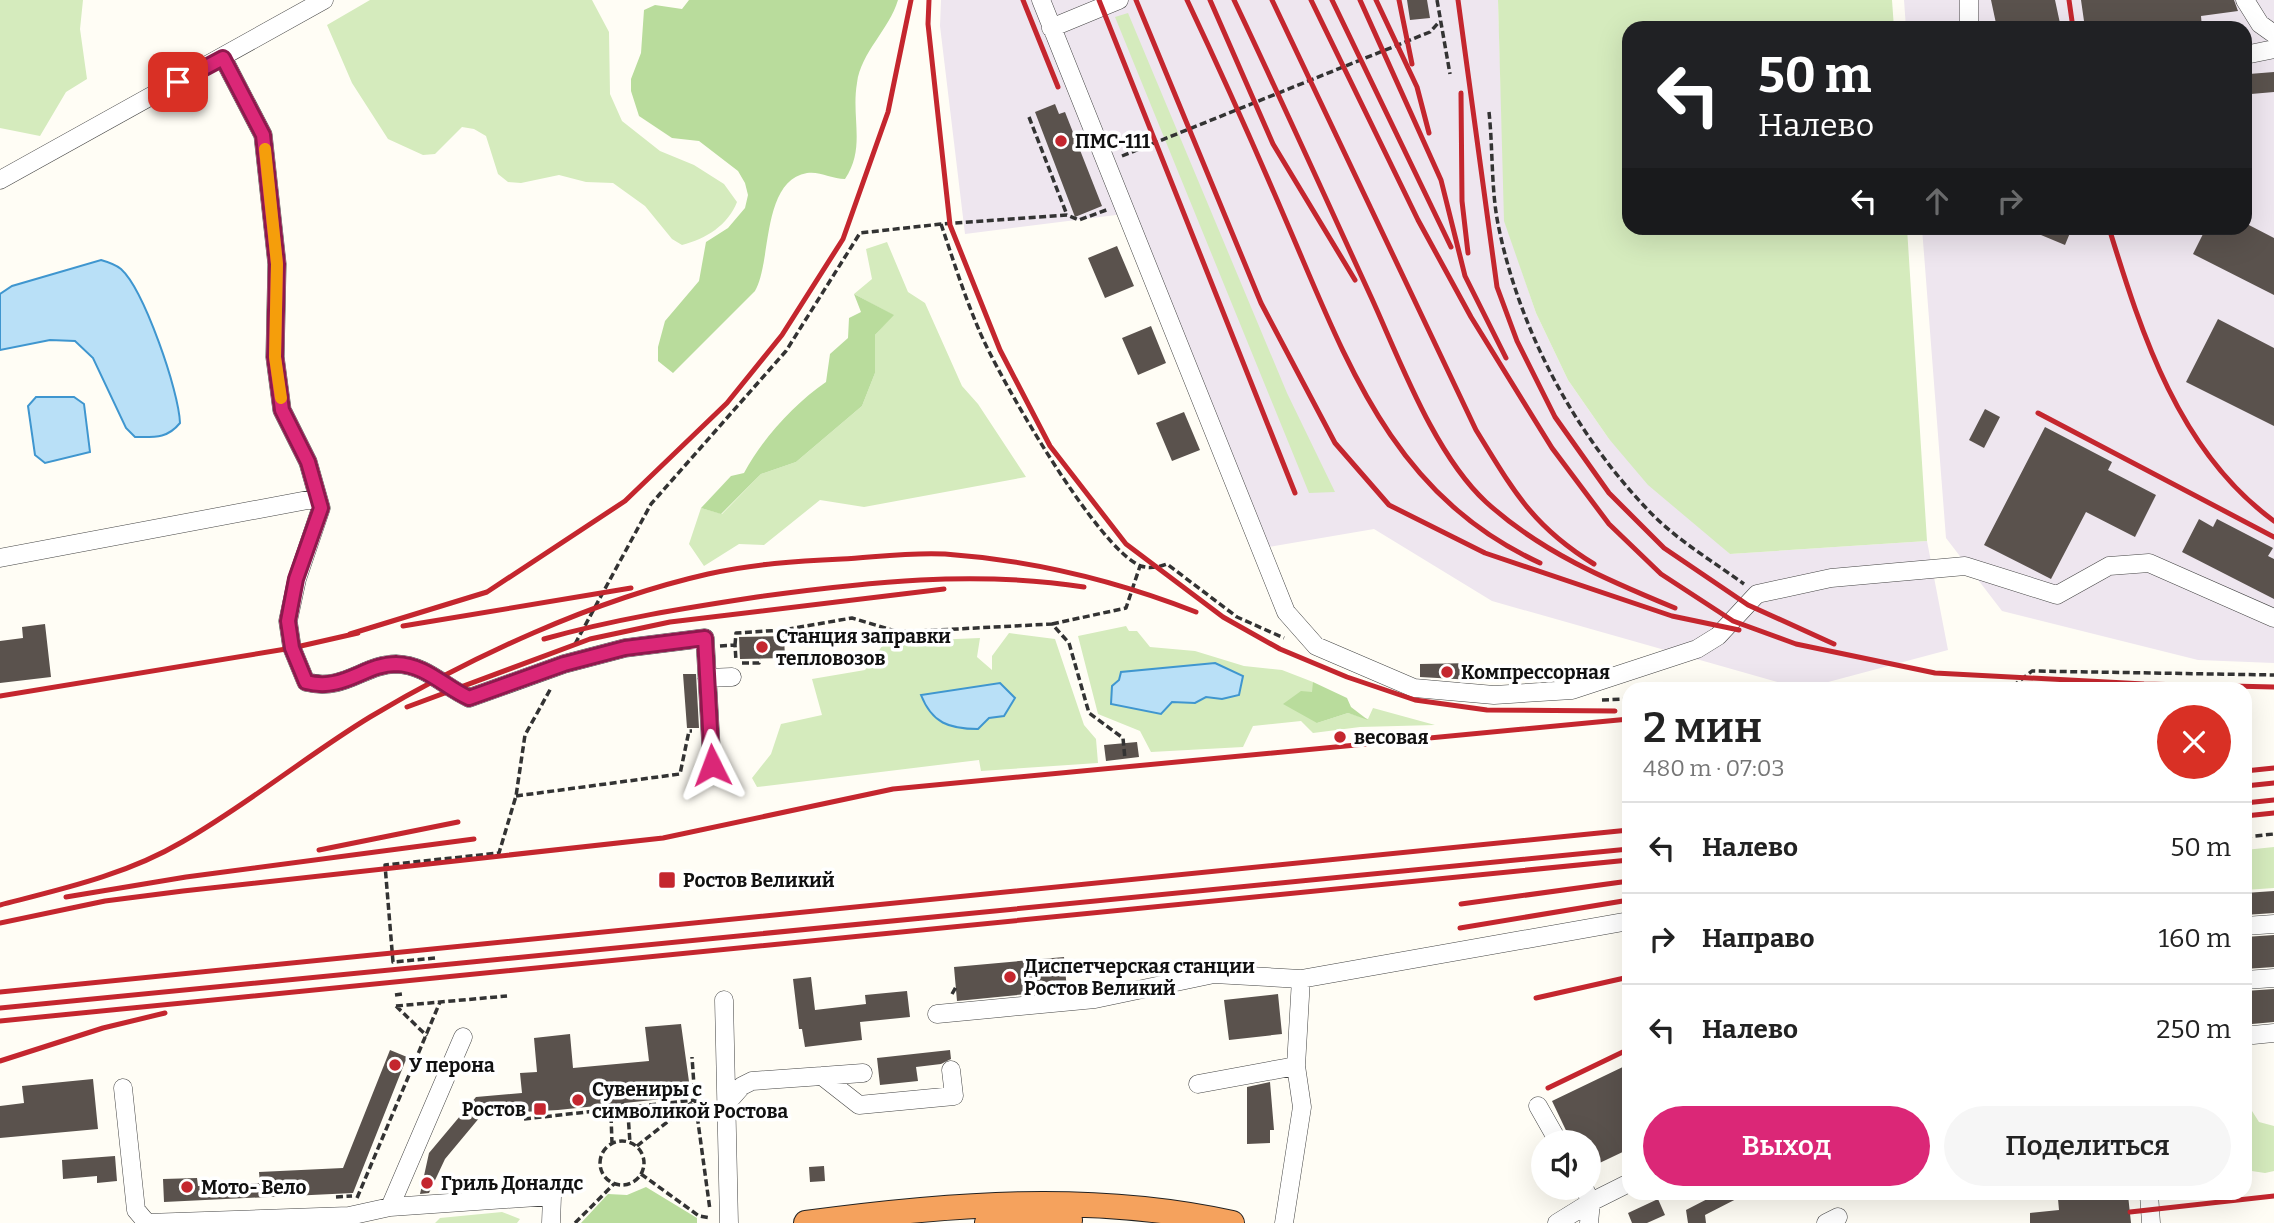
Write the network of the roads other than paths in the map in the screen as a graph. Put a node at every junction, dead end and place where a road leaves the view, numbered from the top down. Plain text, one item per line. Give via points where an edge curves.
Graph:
1 (324, 0) edge
2 (1041, 0) edge
3 (1119, 0) edge
4 (1969, 0) edge
5 (2245, 0) edge
6 (1969, 21) edge
7 (1051, 28) junction
8 (2274, 34) edge
9 (2274, 49) edge
10 (2252, 54) edge
11 (223, 58) junction
12 (0, 180) edge
13 (318, 498) junction
14 (0, 558) edge
15 (2274, 618) edge
16 (732, 677) dead end
17 (707, 678) junction
18 (712, 765) dead end
19 (1622, 922) edge
20 (2274, 924) edge
21 (2252, 926) edge
22 (2274, 978) edge
23 (1301, 979) junction
24 (2252, 980) edge
25 (724, 1000) dead end
26 (937, 1014) dead end
27 (2274, 1033) edge
28 (2253, 1035) dead end
29 (463, 1037) dead end
30 (1296, 1066) junction
31 (951, 1070) dead end
32 (863, 1073) dead end
33 (822, 1076) junction
34 (1198, 1084) dead end
35 (124, 1088) dead end
36 (727, 1103) junction
37 (1538, 1105) dead end
38 (1552, 1130) edge
39 (1622, 1184) edge
40 (1601, 1191) edge
41 (1582, 1200) edge
42 (1587, 1200) edge
43 (2149, 1200) edge
44 (390, 1207) junction
45 (723, 1219) edge
46 (147, 1223) edge
47 (551, 1223) edge
48 (806, 1223) edge
49 (987, 1223) edge
50 (1129, 1223) edge
51 (1232, 1223) edge
52 (1284, 1223) edge
53 (1557, 1223) edge
54 (1589, 1223) edge
55 (2151, 1223) edge

1 - 11 street
2 - 7 street
3 - 7 street
4 - 6 street
5 - 8 street via 2260,24
7 - 15 street via 1286,612 1317,646 1414,688 1494,695 1572,690 1697,649 1718,636 1757,594 1831,578 1965,566 2057,595 2109,566 2149,563
9 - 10 street
11 - 12 street
11 - 13 street via 263,135 277,264 275,357 282,410 308,462
13 - 14 street
13 - 17 street via 321,508 296,579 288,621 292,648 306,682 325,687 394,664 430,671 469,698 625,648 705,638
16 - 17 street
17 - 18 street
19 - 23 street
20 - 21 street
22 - 24 street
23 - 26 street via 1214,974 1095,999
23 - 30 street
25 - 36 street
27 - 28 street
29 - 44 street
30 - 34 street
30 - 52 street via 1302,1107
31 - 33 street via 954,1096 859,1105
32 - 33 street
33 - 36 street via 752,1082
35 - 46 street via 136,1210
36 - 45 street
37 - 38 street
39 - 40 street
41 - 53 street
42 - 54 street
43 - 55 street
44 - 46 street via 349,1216
44 - 47 street via 552,1196
48 - 51 highway via 1034,1203 1146,1207
49 - 50 highway

